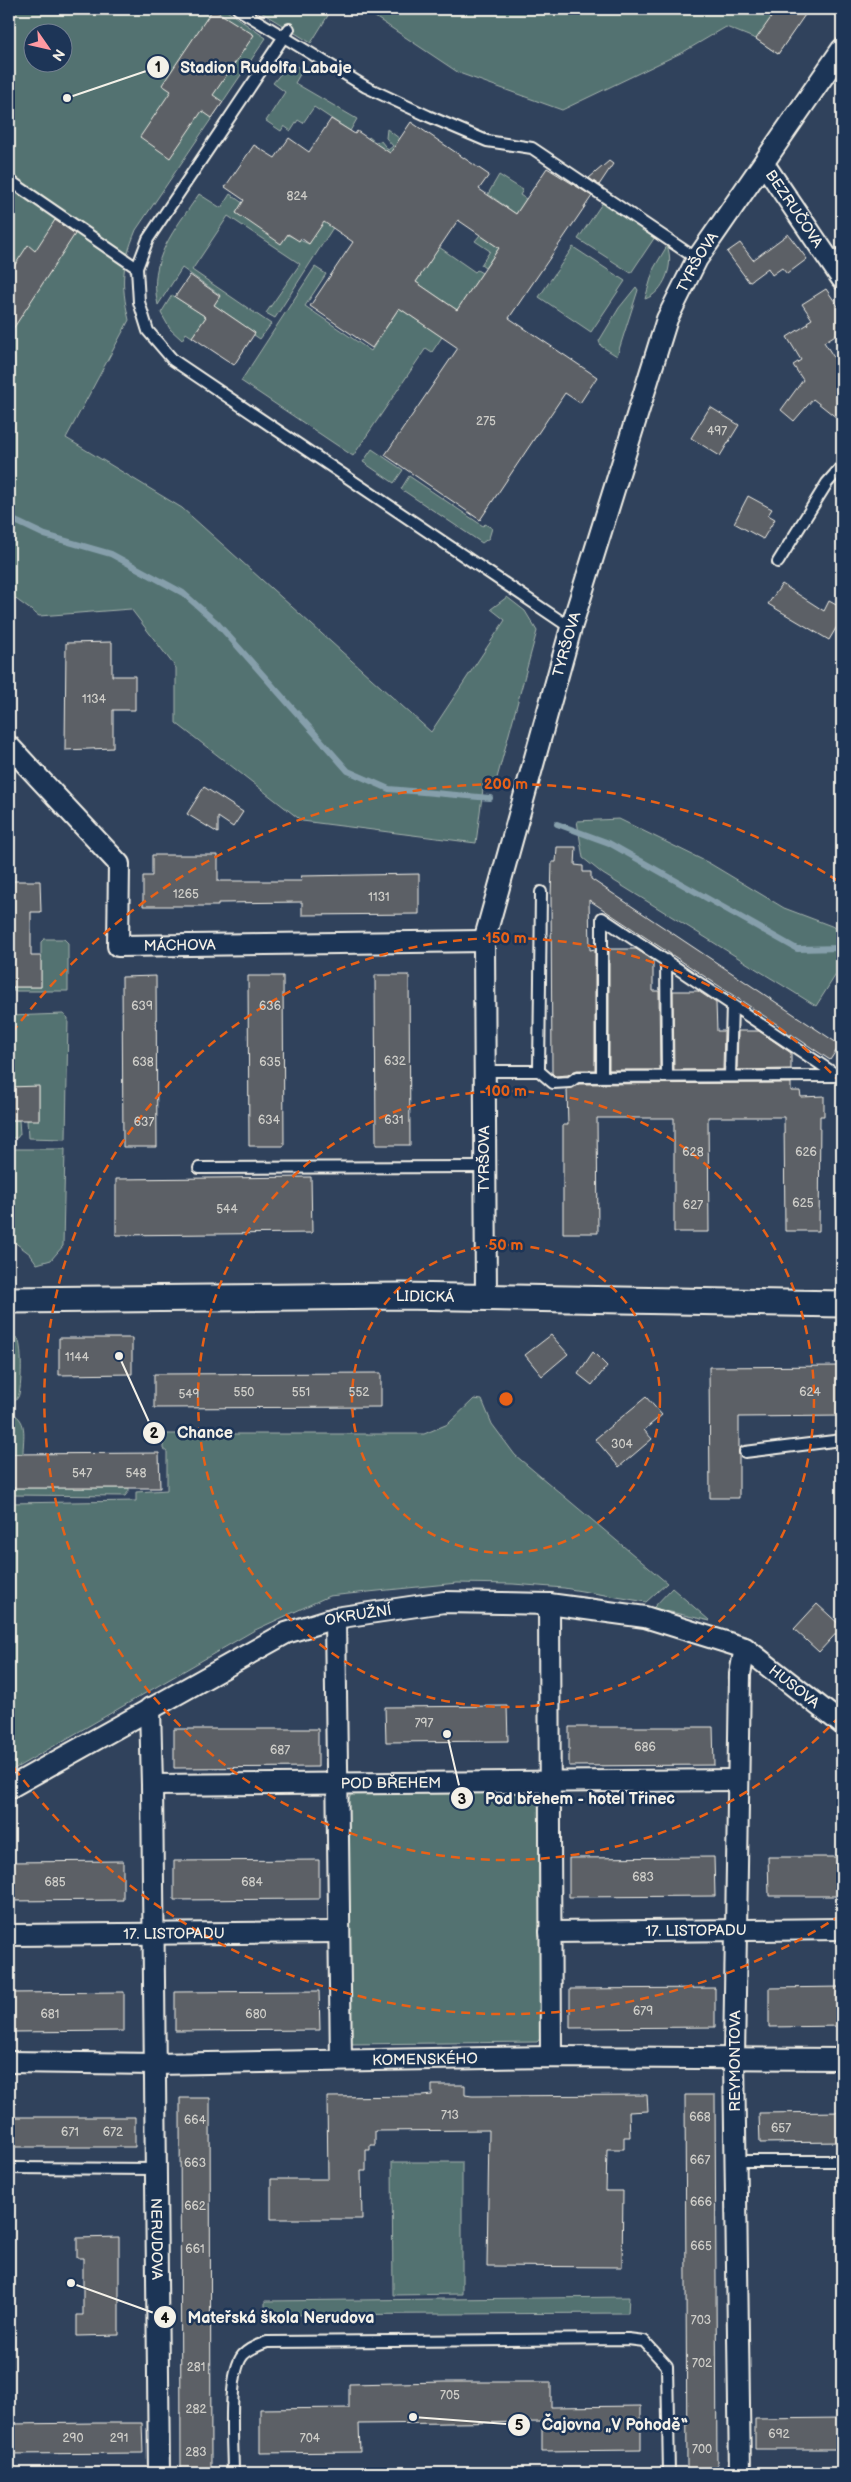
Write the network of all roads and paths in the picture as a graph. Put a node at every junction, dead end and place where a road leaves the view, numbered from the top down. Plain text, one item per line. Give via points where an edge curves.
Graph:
1 (238, 9) edge
2 (286, 34) junction
3 (842, 49) edge
4 (764, 164) junction
5 (9, 180) edge
6 (697, 259) junction
7 (839, 265) edge
8 (138, 268) junction
9 (842, 466) edge
10 (778, 562) dead end
11 (571, 628) junction
12 (9, 746) edge
13 (541, 892) dead end
14 (484, 941) junction
15 (666, 960) junction
16 (732, 1005) junction
17 (485, 1071) junction
18 (539, 1071) junction
19 (730, 1075) junction
20 (839, 1075) edge
21 (667, 1076) junction
22 (602, 1077) junction
23 (484, 1167) junction
24 (199, 1168) dead end
25 (486, 1297) junction
26 (9, 1300) edge
27 (842, 1304) edge
28 (842, 1440) edge
29 (745, 1452) dead end
30 (549, 1604) junction
31 (336, 1618) junction
32 (744, 1648) junction
33 (150, 1708) junction
34 (842, 1724) edge
35 (738, 1780) junction
36 (550, 1781) junction
37 (337, 1783) junction
38 (152, 1785) junction
39 (9, 1788) edge
40 (842, 1930) edge
41 (736, 1931) junction
42 (339, 1932) junction
43 (550, 1932) junction
44 (9, 1935) edge
45 (153, 1935) junction
46 (551, 2057) junction
47 (734, 2058) junction
48 (842, 2058) edge
49 (341, 2060) junction
50 (9, 2062) edge
51 (154, 2064) junction
52 (842, 2161) edge
53 (736, 2162) junction
54 (9, 2168) edge
55 (156, 2169) junction
56 (159, 2473) edge
57 (233, 2473) edge
58 (668, 2473) edge
59 (740, 2473) edge

1 - 2 lane
2 - 6 lane via 366,86 428,116 487,141 532,148
2 - 8 lane via 148,239
3 - 4 street, TYRŠOVA
4 - 6 street, TYRŠOVA
4 - 7 street, BEZRUČOVA
5 - 8 lane
6 - 11 street, TYRŠOVA via 667,319
8 - 11 lane via 140,302 148,331 173,360
9 - 10 lane via 827,483
11 - 14 street, TYRŠOVA
12 - 14 street, MÁCHOVA via 119,864 118,946
13 - 18 lane
14 - 17 street, TYRŠOVA
15 - 16 lane
15 - 21 lane
15 - 22 lane via 602,918
16 - 19 lane
16 - 20 lane
17 - 18 lane
17 - 23 street, TYRŠOVA
18 - 22 lane via 553,1083 570,1082 577,1077
19 - 20 lane
19 - 21 lane
21 - 22 lane
23 - 24 lane
23 - 25 street, TYRŠOVA
25 - 26 street, LIDICKÁ
25 - 27 street, LIDICKÁ
28 - 29 lane
30 - 31 street, OKRUŽNÍ via 444,1602
30 - 32 street, OKRUŽNÍ via 644,1617
30 - 36 street
31 - 33 street, OKRUŽNÍ via 286,1633
31 - 37 street
32 - 34 street, HUSOVA
32 - 35 street, REYMONTOVA via 740,1674
33 - 38 street
33 - 39 street, OKRUŽNÍ
35 - 36 street, POD BŘEHEM
35 - 41 street, REYMONTOVA
36 - 37 street, POD BŘEHEM
36 - 43 street
37 - 38 street, POD BŘEHEM
37 - 42 street
38 - 45 street, NERUDOVA
40 - 41 street, 17. LISTOPADU
41 - 43 street, 17. LISTOPADU
41 - 47 street, REYMONTOVA
42 - 45 street, 17. LISTOPADU
42 - 49 street
43 - 46 street
44 - 45 street, 17. LISTOPADU
45 - 51 street, NERUDOVA
46 - 47 street, KOMENSKÉHO
46 - 49 street, KOMENSKÉHO
47 - 48 street, KOMENSKÉHO
47 - 53 street, REYMONTOVA
49 - 51 street, KOMENSKÉHO
50 - 51 street, KOMENSKÉHO
51 - 55 street, NERUDOVA
52 - 53 lane
53 - 59 street, REYMONTOVA
54 - 55 lane
55 - 56 street, NERUDOVA
57 - 58 lane via 234,2377 243,2356 267,2342 628,2339 644,2342 667,2366

